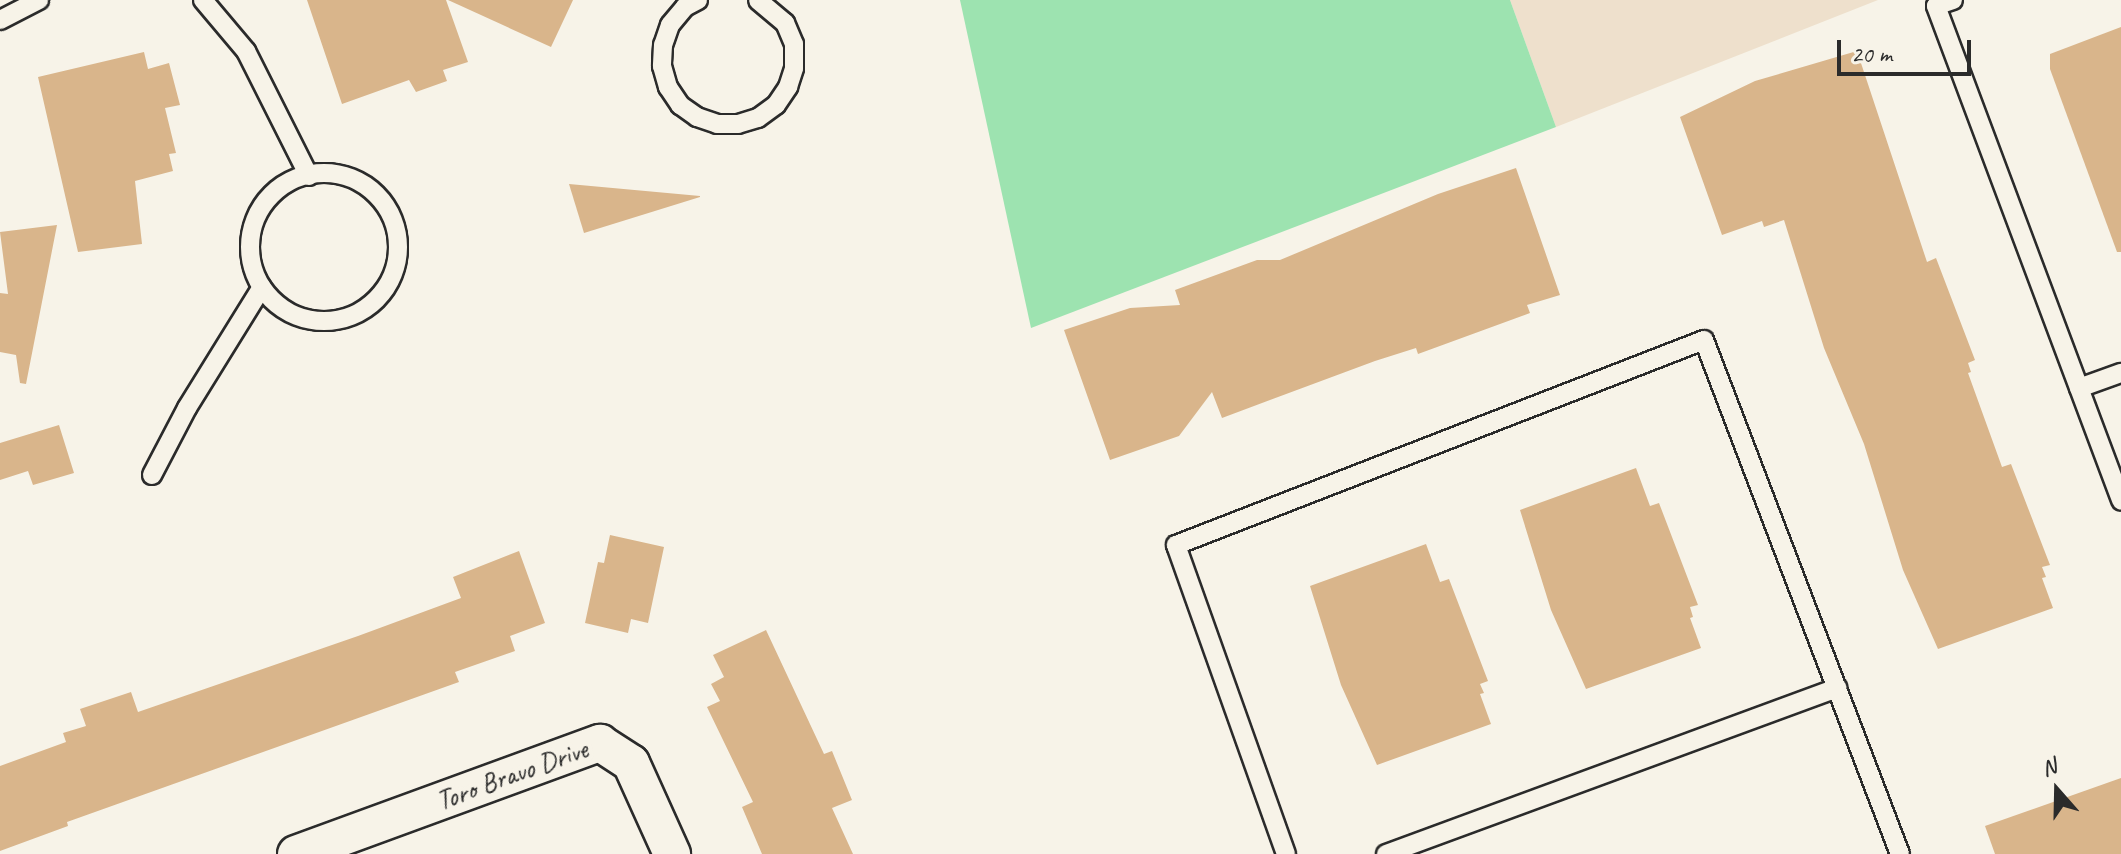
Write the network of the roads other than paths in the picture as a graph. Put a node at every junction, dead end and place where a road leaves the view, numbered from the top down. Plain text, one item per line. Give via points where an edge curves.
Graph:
1 (39, 0) edge
2 (203, 0) edge
3 (698, 0) edge
4 (758, 0) edge
5 (1953, 0) edge
6 (0, 20) edge
7 (309, 176) junction
8 (262, 287) junction
9 (2121, 373) edge
10 (2079, 388) junction
11 (152, 475) dead end
12 (2121, 500) edge
13 (1837, 688) junction
14 (296, 854) edge
15 (672, 854) edge
16 (1286, 854) edge
17 (1386, 854) edge
18 (1900, 854) edge

1 - 6 lane
2 - 7 lane via 246,51
3 - 4 lane via 670,25 662,66 680,105 717,124 758,118 788,87 794,44 785,23
5 - 10 lane via 1936,6
7 - 8 lane via 274,192 259,211 251,234 251,258
7 - 8 lane via 343,175 367,186 384,203 397,237 394,273 363,311 339,320 315,321 292,314
8 - 11 lane
9 - 10 lane
10 - 12 lane
13 - 16 lane via 1704,340 1176,545
13 - 17 lane
13 - 18 lane
14 - 15 street, Toro Bravo Drive via 600,743 631,763

